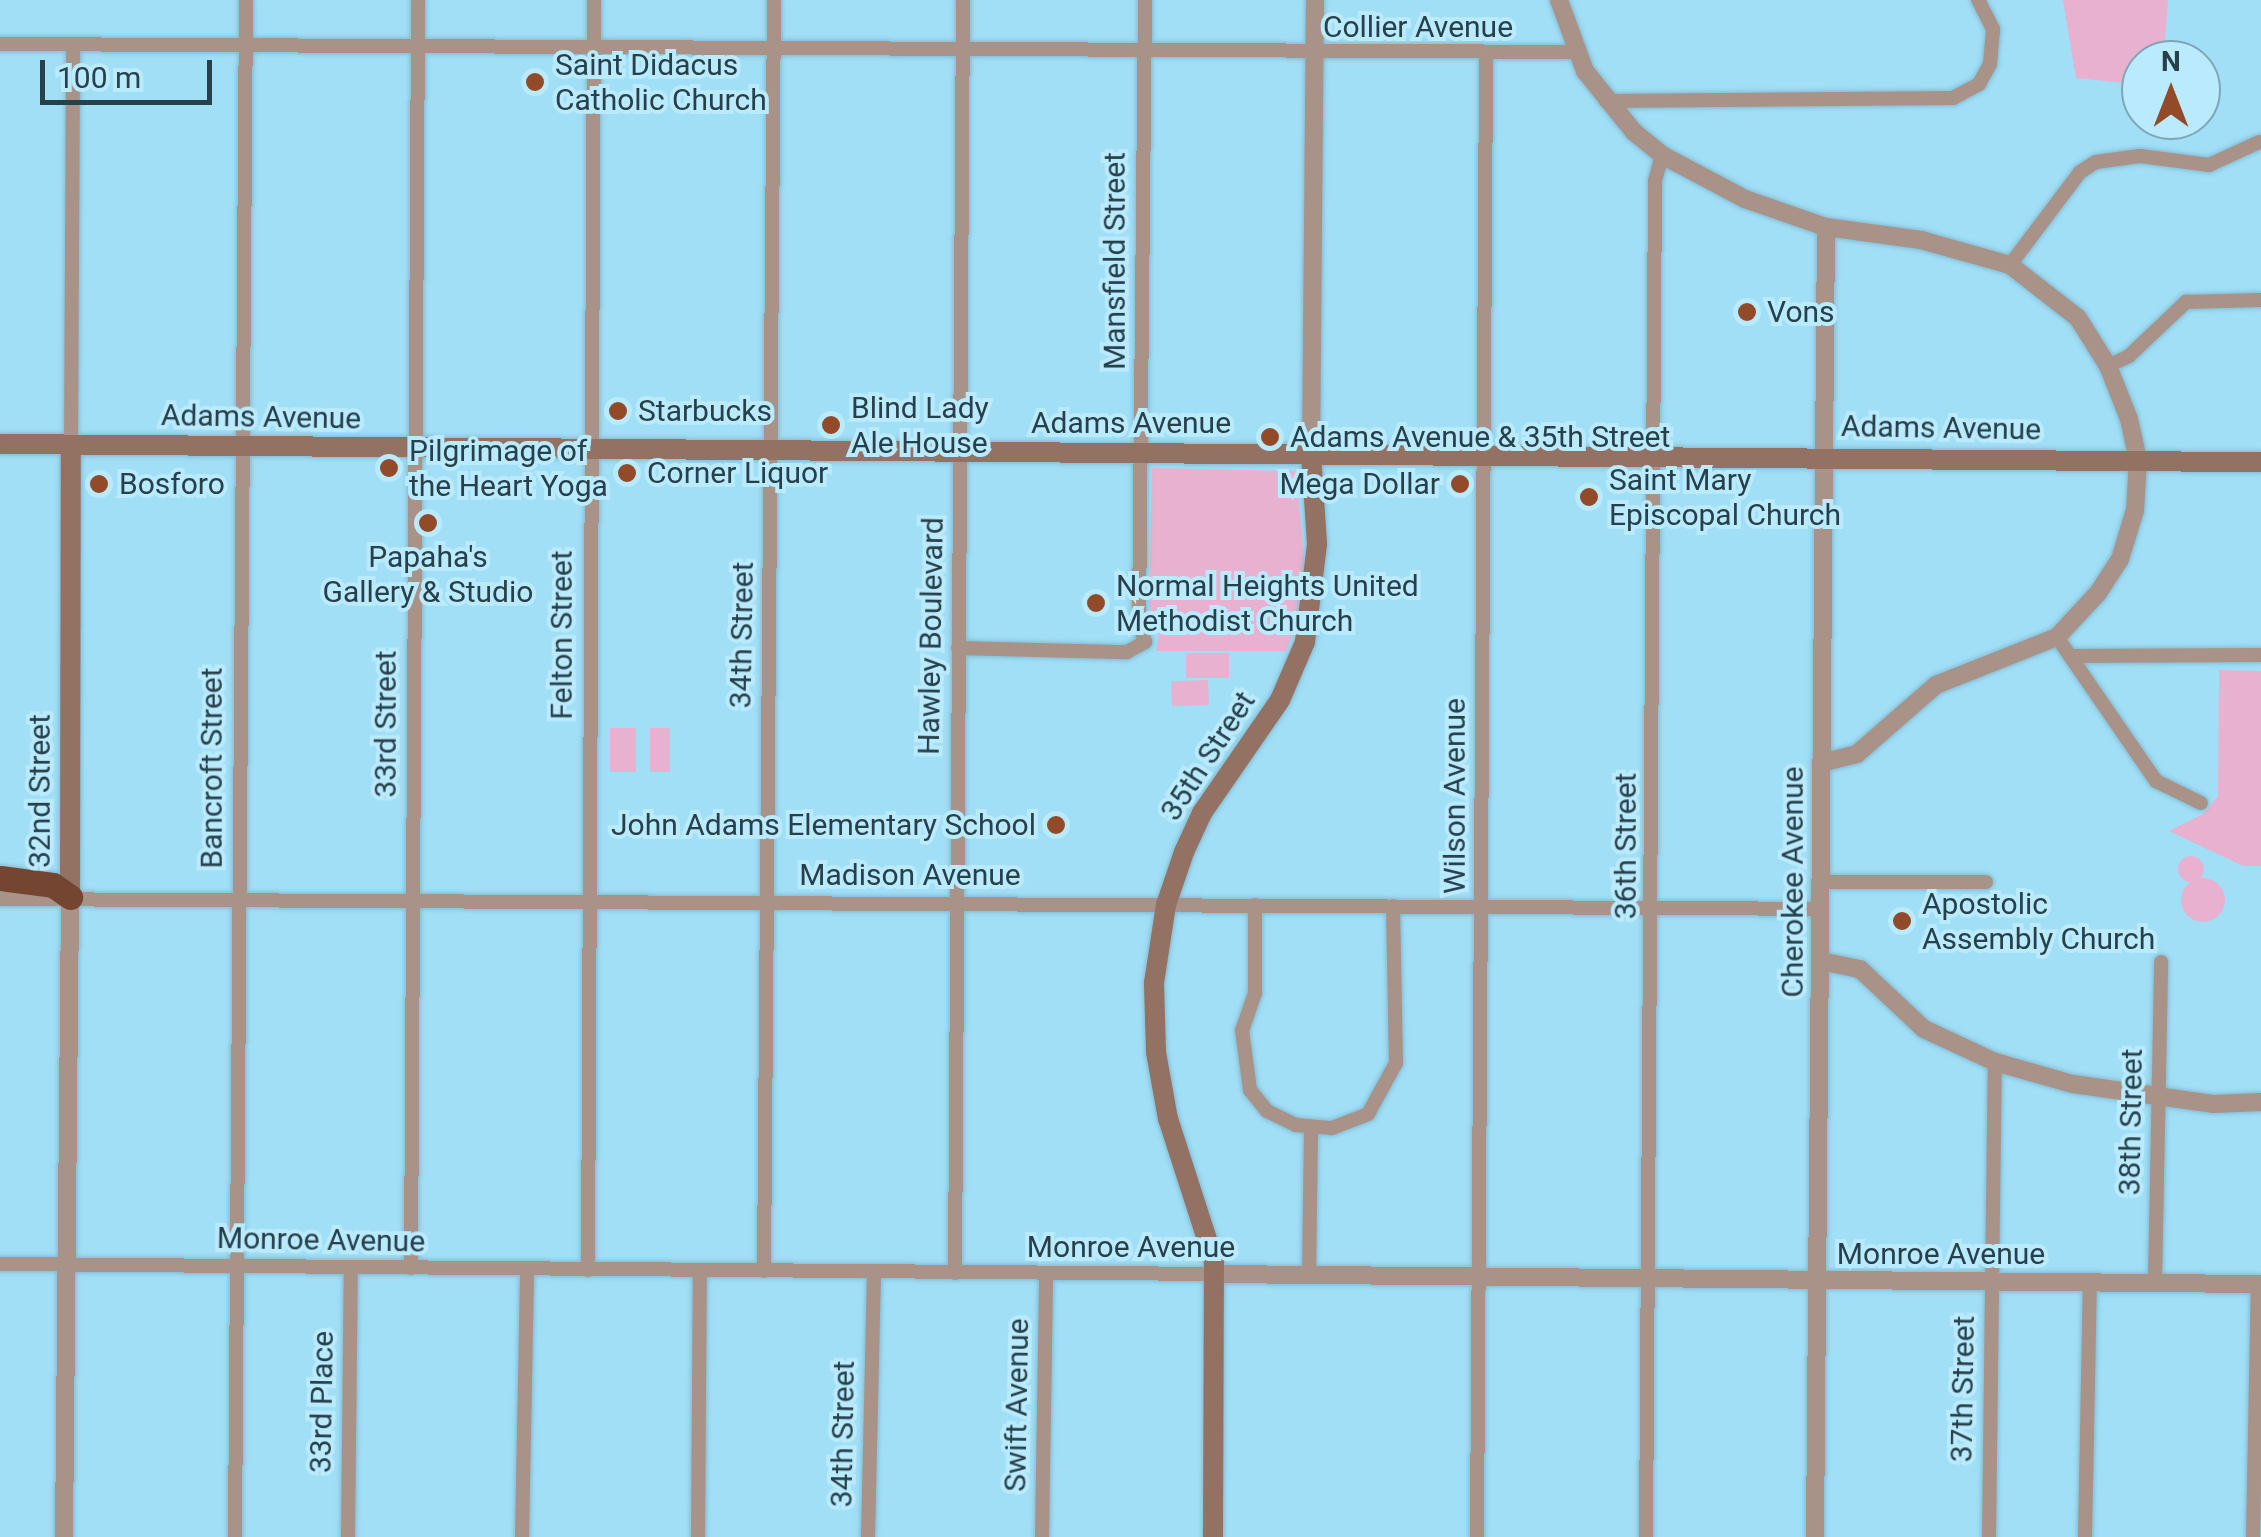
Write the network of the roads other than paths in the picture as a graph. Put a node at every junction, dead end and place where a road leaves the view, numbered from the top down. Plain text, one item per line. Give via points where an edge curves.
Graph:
1 (246, 0) edge
2 (418, 0) edge
3 (594, 0) edge
4 (774, 0) edge
5 (963, 0) edge
6 (1144, 0) edge
7 (1314, 0) edge
8 (1559, 0) edge
9 (1978, 0) edge
10 (0, 44) edge
11 (74, 44) junction
12 (245, 46) junction
13 (417, 47) junction
14 (594, 49) junction
15 (774, 50) junction
16 (963, 51) junction
17 (1144, 52) junction
18 (1576, 52) junction
19 (1315, 54) junction
20 (1486, 55) junction
21 (1606, 100) junction
22 (2260, 142) edge
23 (1662, 155) junction
24 (1826, 227) junction
25 (2010, 265) junction
26 (2261, 300) edge
27 (2108, 366) junction
28 (0, 444) edge
29 (71, 445) junction
30 (242, 447) junction
31 (414, 448) junction
32 (591, 450) junction
33 (770, 451) junction
34 (959, 452) junction
35 (1141, 453) junction
36 (1311, 454) junction
37 (1484, 455) junction
38 (1653, 456) junction
39 (1826, 457) junction
40 (2138, 460) junction
41 (2261, 462) edge
42 (2056, 637) junction
43 (958, 648) junction
44 (2261, 655) edge
45 (2072, 656) junction
46 (1821, 763) junction
47 (2202, 803) dead end
48 (0, 878) edge
49 (1820, 882) junction
50 (1986, 882) dead end
51 (70, 897) junction
52 (239, 898) junction
53 (0, 899) edge
54 (412, 900) junction
55 (590, 900) junction
56 (765, 902) junction
57 (956, 903) junction
58 (1166, 904) junction
59 (1255, 905) junction
60 (1393, 906) junction
61 (1483, 907) junction
62 (1654, 908) junction
63 (1820, 909) junction
64 (1820, 961) junction
65 (2161, 962) dead end
66 (1995, 1062) junction
67 (2159, 1097) junction
68 (2261, 1102) edge
69 (1311, 1127) junction
70 (0, 1264) edge
71 (65, 1265) junction
72 (236, 1266) junction
73 (351, 1268) junction
74 (411, 1268) junction
75 (527, 1269) junction
76 (588, 1270) junction
77 (700, 1271) junction
78 (764, 1272) junction
79 (874, 1272) junction
80 (955, 1273) junction
81 (1046, 1274) junction
82 (1214, 1274) junction
83 (1310, 1276) junction
84 (1480, 1278) junction
85 (1652, 1279) junction
86 (1818, 1280) junction
87 (1991, 1281) junction
88 (2090, 1282) junction
89 (2155, 1282) junction
90 (2259, 1284) edge
91 (64, 1537) edge
92 (234, 1537) edge
93 (348, 1537) edge
94 (522, 1537) edge
95 (698, 1537) edge
96 (868, 1537) edge
97 (1042, 1537) edge
98 (1212, 1537) edge
99 (1476, 1537) edge
100 (1646, 1537) edge
101 (1815, 1537) edge
102 (1988, 1537) edge
103 (2085, 1537) edge
104 (2253, 1537) edge

1 - 12 street, Bancroft Street
2 - 13 street, 33rd Street
3 - 14 street, Felton Street
4 - 15 street, 34th Street
5 - 16 street, Hawley Boulevard
6 - 17 street, Mansfield Street
7 - 19 street, 35th Street
8 - 18 street
9 - 21 street via 1992,43 1979,84 1953,98
10 - 11 street, Collier Avenue
11 - 12 street, Collier Avenue
11 - 29 street, 32nd Street
12 - 13 street, Collier Avenue
12 - 30 street, Bancroft Street
13 - 14 street, Collier Avenue
13 - 31 street, 33rd Street
14 - 15 street, Collier Avenue
14 - 32 street, Felton Street
15 - 16 street, Collier Avenue
15 - 33 street, 34th Street
16 - 17 street, Collier Avenue
16 - 34 street, Hawley Boulevard
17 - 19 street, Collier Avenue
17 - 35 street, Mansfield Street
18 - 20 street, Collier Avenue
18 - 21 street
19 - 20 street, Collier Avenue
19 - 36 street, 35th Street
20 - 37 street, Wilson Avenue
21 - 23 street
22 - 25 street via 2209,165 2140,156 2096,162 2080,172
23 - 24 street via 1745,199
23 - 38 street, 36th Street via 1655,181
24 - 25 street via 1920,240
24 - 39 street, Cherokee Avenue
25 - 27 street via 2078,318
26 - 27 street via 2186,302 2129,356
27 - 40 street
28 - 29 main road, Adams Avenue
29 - 30 main road, Adams Avenue
29 - 51 main road, 32nd Street
30 - 31 main road, Adams Avenue
30 - 52 street, Bancroft Street
31 - 32 main road, Adams Avenue
31 - 54 street, 33rd Street
32 - 33 main road, Adams Avenue
32 - 55 street, Felton Street
33 - 34 main road, Adams Avenue
33 - 56 street, 34th Street
34 - 35 main road, Adams Avenue
34 - 43 street, Hawley Boulevard
35 - 36 main road, Adams Avenue
35 - 43 street, Mansfield Street via 1145,642 1127,652
36 - 37 main road, Adams Avenue
36 - 58 main road, 35th Street via 1316,544 1305,642 1280,700 1202,813
37 - 38 main road, Adams Avenue
37 - 61 street, Wilson Avenue
38 - 39 main road, Adams Avenue
38 - 62 street, 36th Street
39 - 40 main road, Adams Avenue
39 - 46 street, Cherokee Avenue
40 - 41 main road, Adams Avenue
40 - 42 street via 2134,510 2120,559
42 - 45 street
42 - 46 street via 1936,685 1857,754
43 - 57 street, Hawley Boulevard
44 - 45 street
45 - 47 street via 2156,781
46 - 49 street, Cherokee Avenue
48 - 51 highway via 53,886
49 - 50 street
49 - 63 street, Cherokee Avenue
51 - 52 street, Madison Avenue
51 - 53 street, Madison Avenue
51 - 71 street, 32nd Street
52 - 54 street, Madison Avenue
52 - 72 street, Bancroft Street
54 - 55 street, Madison Avenue
54 - 74 street, 33rd Street
55 - 56 street, Madison Avenue
55 - 76 street, Felton Street
56 - 57 street, Madison Avenue
56 - 78 street, 34th Street
57 - 58 street, Madison Avenue
57 - 80 street, Hawley Boulevard
58 - 59 street, Madison Avenue
58 - 82 main road, 35th Street via 1154,984 1158,1074
59 - 60 street, Madison Avenue
59 - 69 street via 1255,993 1242,1030 1242,1064 1250,1090 1268,1110
60 - 61 street, Madison Avenue
60 - 69 street via 1396,1063 1387,1090 1357,1121
61 - 62 street, Madison Avenue
61 - 84 street, Wilson Avenue
62 - 63 street, Madison Avenue
62 - 85 street, 36th Street
63 - 64 street, Cherokee Avenue
64 - 66 street via 1860,969 1924,1030
64 - 86 street, Cherokee Avenue
65 - 67 street, 38th Street
66 - 67 street via 2073,1084
66 - 87 street, 37th Street
67 - 68 street
67 - 89 street, 38th Street
69 - 83 street
70 - 71 street, Monroe Avenue
71 - 72 street, Monroe Avenue
71 - 91 street, 32nd Street
72 - 73 street, Monroe Avenue
72 - 92 street, Bancroft Street
73 - 74 street, Monroe Avenue
73 - 93 street, 33rd Place
74 - 75 street, Monroe Avenue
75 - 76 street, Monroe Avenue
75 - 94 street
76 - 77 street, Monroe Avenue
77 - 78 street, Monroe Avenue
77 - 95 street
78 - 79 street, Monroe Avenue
79 - 80 street, Monroe Avenue
79 - 96 street, 34th Street
80 - 81 street, Monroe Avenue
81 - 82 street, Monroe Avenue
81 - 97 street, Swift Avenue
82 - 83 street, Monroe Avenue
82 - 98 main road, 35th Street
83 - 84 street, Monroe Avenue
84 - 85 street, Monroe Avenue
84 - 99 street, Wilson Avenue
85 - 86 street, Monroe Avenue
85 - 100 street, 36th Street
86 - 87 street, Monroe Avenue
86 - 101 street, Cherokee Avenue
87 - 88 street, Monroe Avenue
87 - 102 street, 37th Street
88 - 89 street, Monroe Avenue
88 - 103 street
89 - 90 street, Monroe Avenue
90 - 104 street

